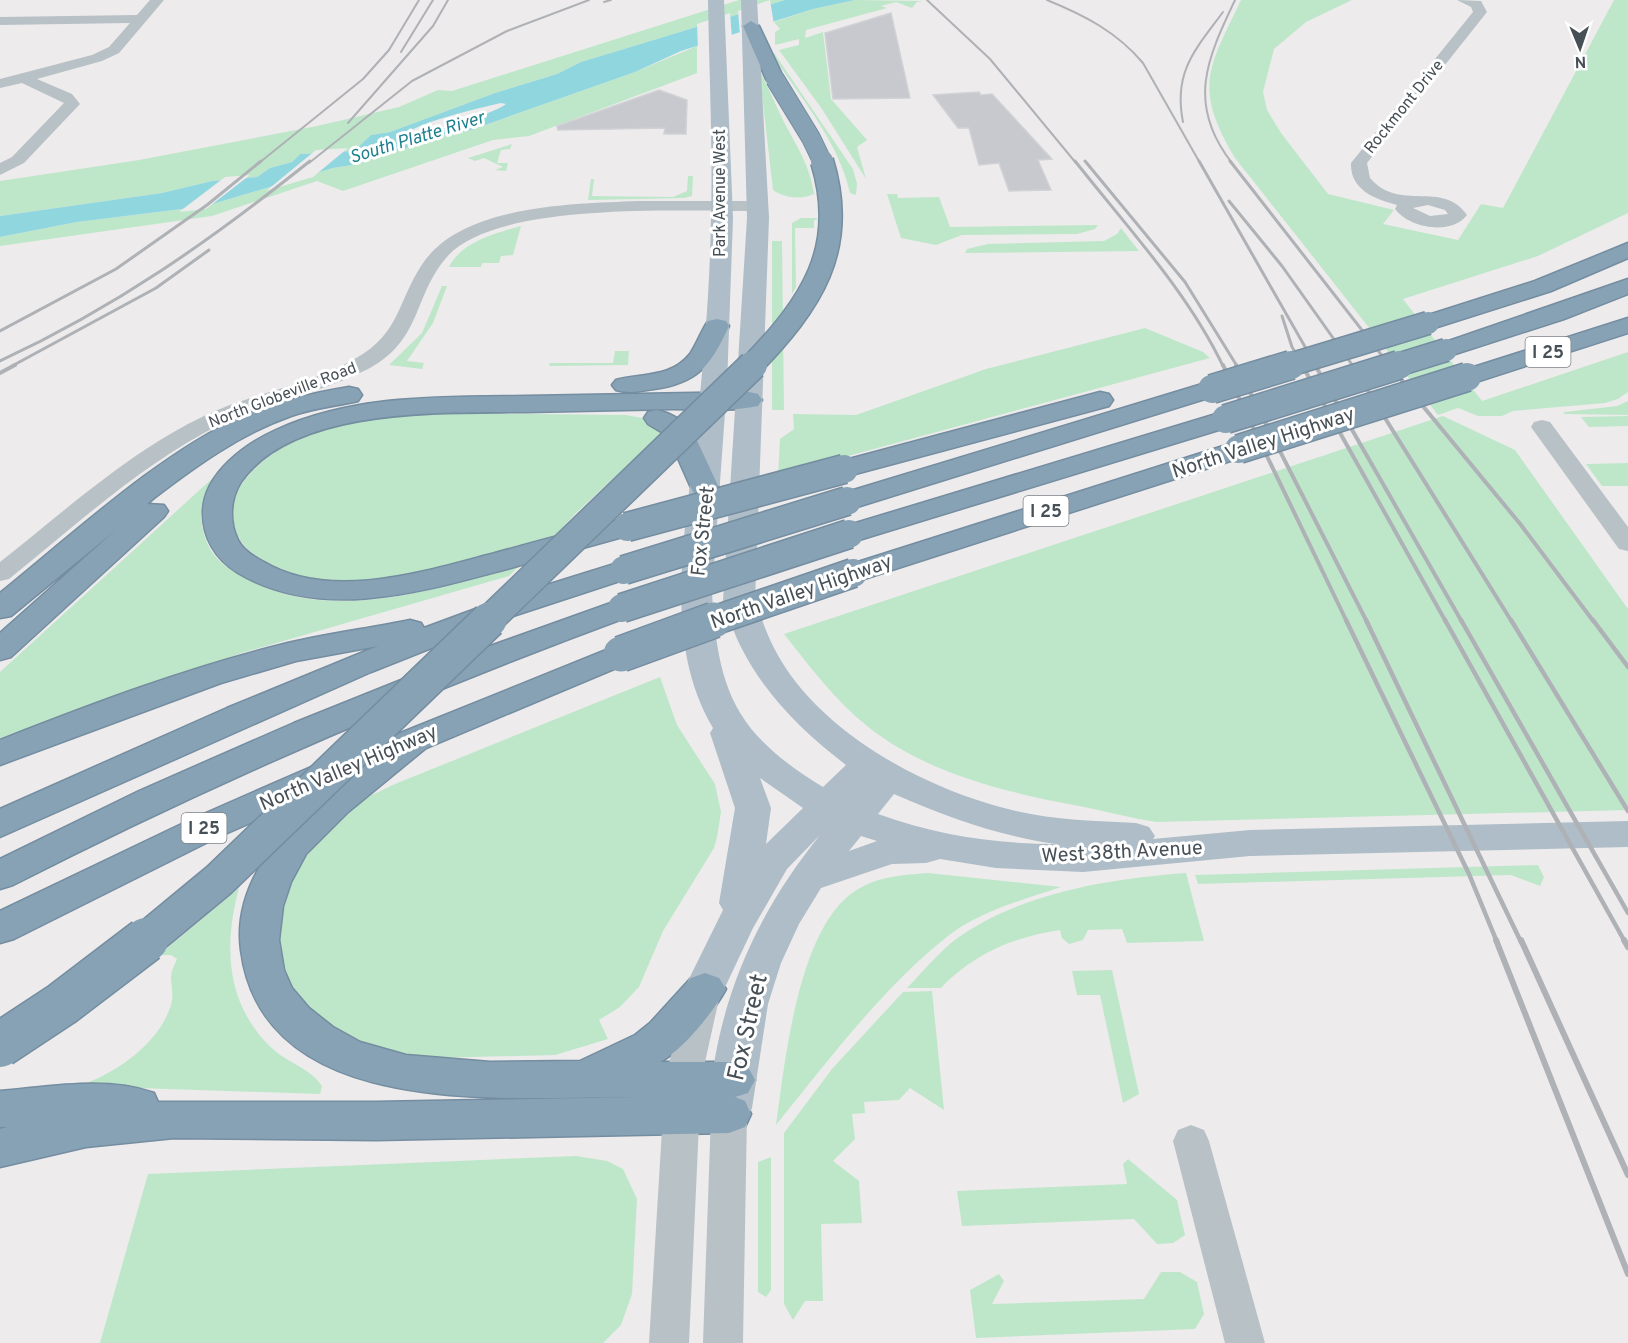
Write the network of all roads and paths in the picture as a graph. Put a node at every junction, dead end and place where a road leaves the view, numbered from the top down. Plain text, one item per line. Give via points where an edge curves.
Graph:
1 (157, 0) edge
2 (716, 0) edge
3 (749, 0) edge
4 (1464, 0) edge
5 (139, 20) junction
6 (0, 21) edge
7 (751, 26) junction
8 (762, 71) junction
9 (23, 78) junction
10 (0, 84) edge
11 (0, 170) edge
12 (1407, 203) dead end
13 (758, 206) junction
14 (722, 207) junction
15 (1628, 250) edge
16 (1628, 286) edge
17 (1628, 324) edge
18 (717, 326) junction
19 (1207, 379) junction
20 (605, 387) junction
21 (409, 391) junction
22 (749, 392) junction
23 (713, 393) junction
24 (483, 404) junction
25 (1542, 427) dead end
26 (706, 490) junction
27 (1624, 533) edge
28 (0, 574) edge
29 (0, 609) edge
30 (483, 616) junction
31 (0, 650) edge
32 (710, 689) junction
33 (413, 741) junction
34 (0, 753) edge
35 (878, 770) junction
36 (840, 812) junction
37 (0, 824) edge
38 (1628, 834) edge
39 (1246, 843) junction
40 (972, 851) junction
41 (0, 875) edge
42 (809, 878) junction
43 (734, 925) junction
44 (0, 928) edge
45 (705, 989) junction
46 (0, 1045) edge
47 (583, 1079) junction
48 (682, 1097) junction
49 (731, 1097) junction
50 (0, 1109) edge
51 (376, 1121) junction
52 (1191, 1141) dead end
53 (0, 1148) edge
54 (669, 1343) edge
55 (723, 1343) edge
56 (1245, 1343) edge

1 - 5 street
2 - 14 main road, Park Avenue West
3 - 7 main road, Park Avenue West
4 - 12 street, Rockmont Drive via 1476,4 1480,12 1359,163 1357,172 1361,180 1388,197
5 - 6 street
5 - 9 street via 114,50
7 - 8 main road, Park Avenue West
7 - 8 highway
8 - 13 main road, Park Avenue West
8 - 46 highway, bridge via 820,157 832,201 831,239 825,259 805,303 788,327 256,846 177,917 63,1004
9 - 10 street
9 - 11 street via 67,97 72,104 18,160
13 - 14 street, North Globeville Road
13 - 22 main road, Park Avenue West
14 - 18 main road, Park Avenue West
14 - 28 street, North Globeville Road via 553,211 508,220 464,236 441,251 406,324 383,350 330,378 237,409 179,438
15 - 19 highway, bridge via 1543,286 1428,323 1307,358
16 - 41 highway, bridge via 1446,350 622,608 399,691 286,739
17 - 33 highway, North Valley Highway / I 25, bridge via 788,593 560,677
18 - 20 highway via 703,355 688,370 654,381
18 - 23 main road, Park Avenue West
19 - 24 highway, bridge via 1128,393 404,585 350,590 296,584 270,577 233,556 221,541 215,528 216,512 227,482 261,450 285,436 314,424 377,409
19 - 30 highway, bridge via 847,501
20 - 21 highway
20 - 23 highway
21 - 29 highway via 298,404 233,430 176,466
21 - 31 highway via 309,409 235,442
22 - 23 highway
22 - 35 main road, Fox Street via 739,601 746,625 778,682 817,724
23 - 24 highway
23 - 26 main road, Fox Street
24 - 26 highway via 621,410 664,420 680,432
25 - 27 street
26 - 32 main road, Fox Street via 696,593 702,660
30 - 34 highway via 282,655 130,703
30 - 37 highway via 242,714
32 - 36 main road, Fox Street via 734,733 792,786
32 - 43 main road via 753,808
33 - 44 highway, North Valley Highway / I 25 via 203,829
33 - 47 highway via 330,808 293,845 280,865 261,918 261,963 268,984 295,1022 317,1041 373,1066 448,1077
35 - 36 main road, Fox Street
35 - 39 main road, West 38th Avenue via 940,799 1054,831
36 - 40 main road, West 38th Avenue via 922,841
36 - 42 main road, Fox Street
36 - 43 main road, Fox Street via 774,860
38 - 39 main road, West 38th Avenue
39 - 40 main road, West 38th Avenue via 1083,858
40 - 42 main road via 890,852
42 - 49 main road, Fox Street via 786,912 756,978 738,1043
43 - 45 main road, Fox Street
45 - 47 highway via 650,1047
45 - 48 street, Fox Street
47 - 48 highway
48 - 49 highway
48 - 51 highway
48 - 54 street, Fox Street
49 - 55 street, Fox Street
50 - 51 highway via 92,1103
51 - 53 highway via 133,1121 46,1135
52 - 56 street

